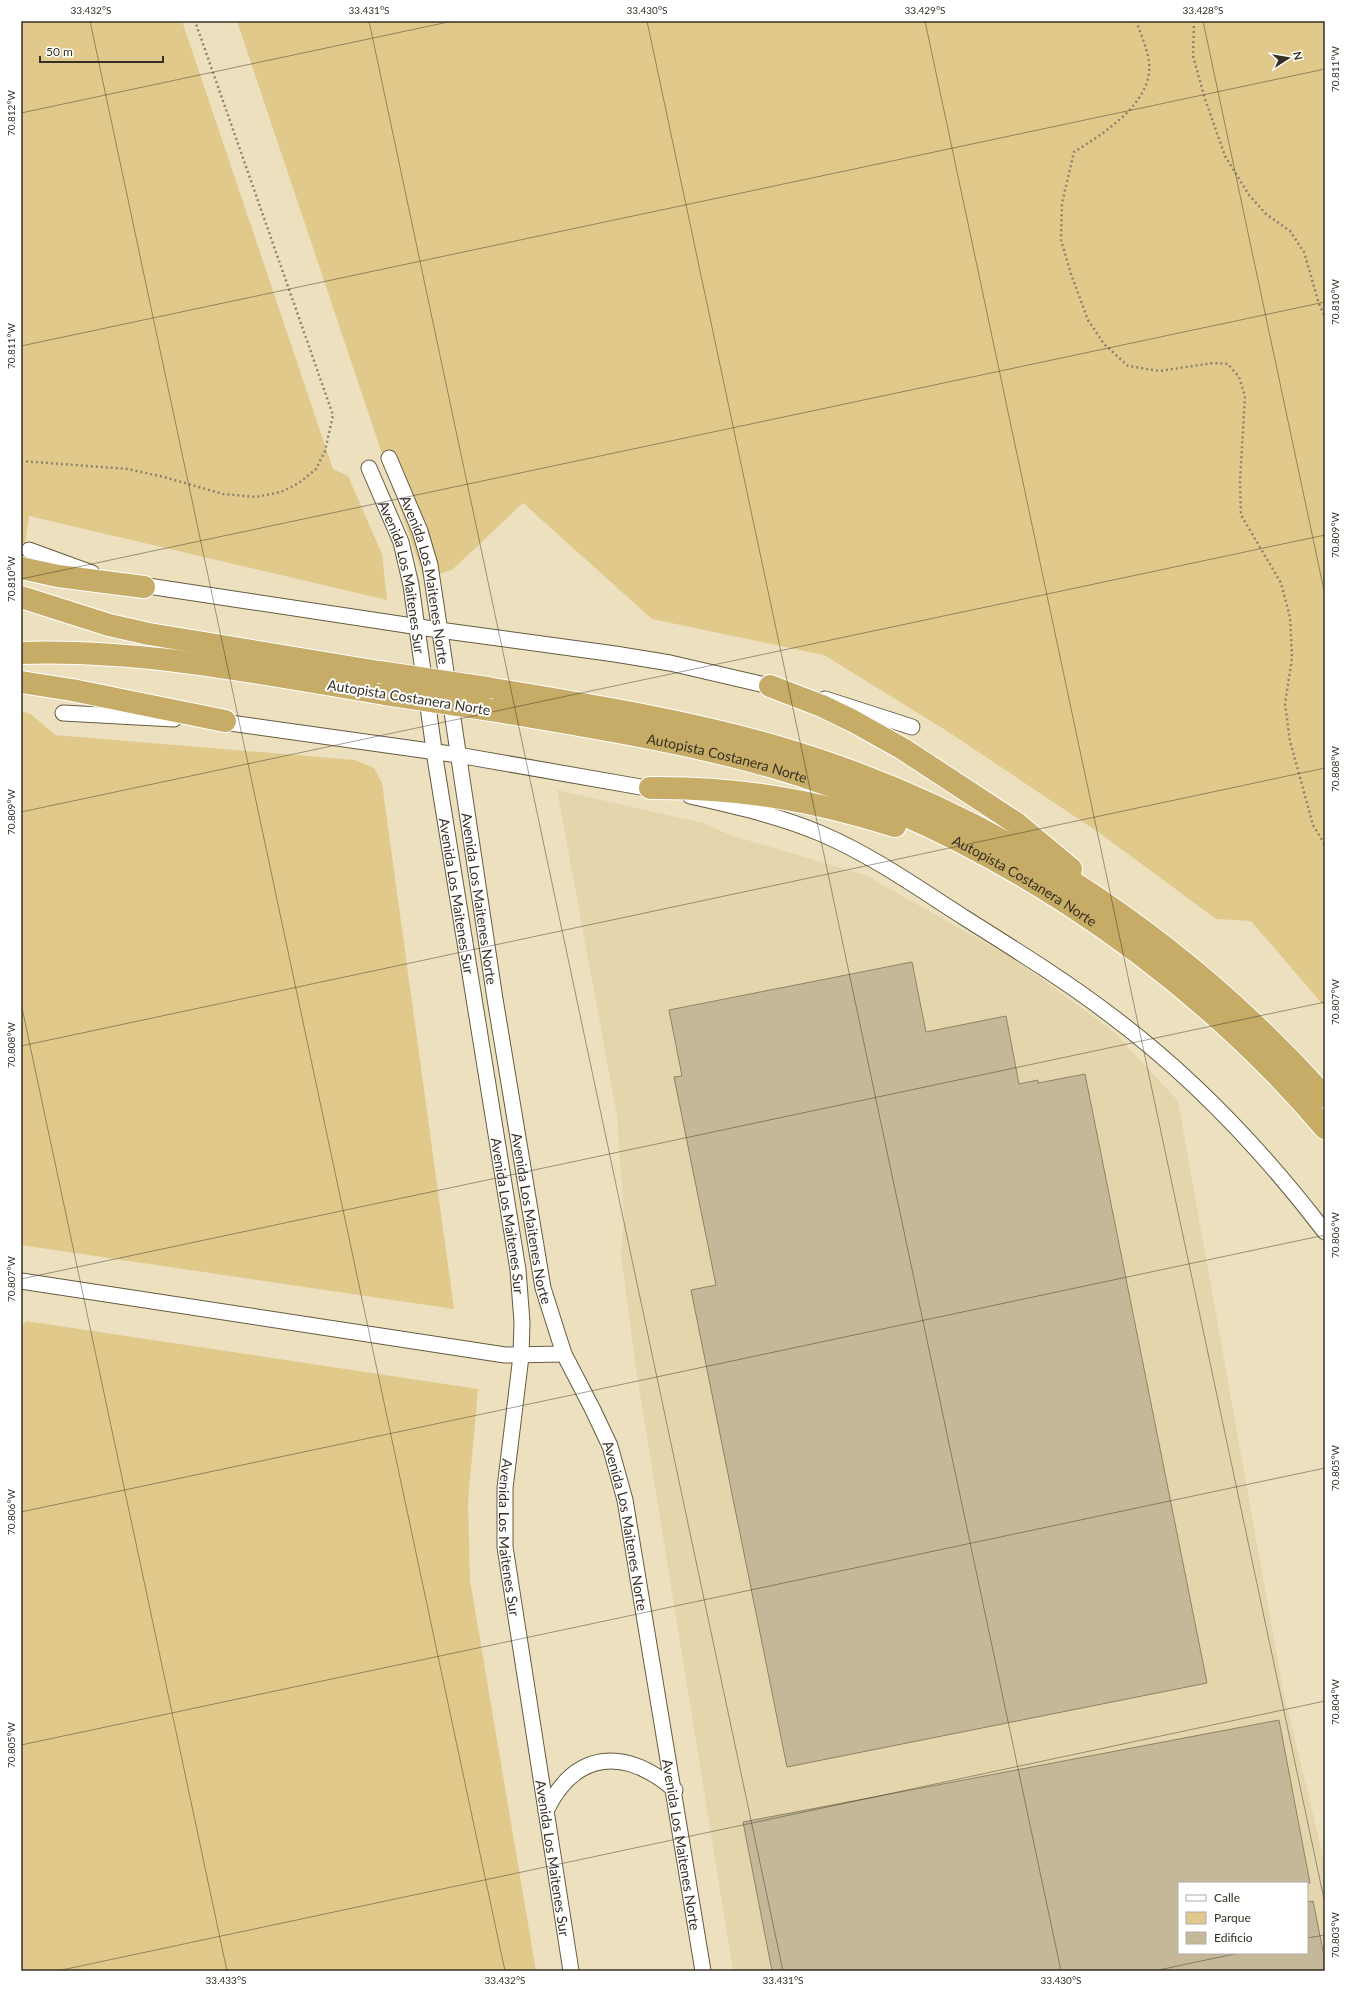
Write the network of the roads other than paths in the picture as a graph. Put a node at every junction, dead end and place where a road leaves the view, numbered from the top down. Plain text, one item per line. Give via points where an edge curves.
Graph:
1 (389, 458) dead end
2 (370, 468) dead end
3 (25, 559) edge
4 (144, 587) joint
5 (21, 597) edge
6 (417, 627) junction
7 (439, 630) junction
8 (21, 653) edge
9 (21, 682) edge
10 (770, 686) junction
11 (63, 713) dead end
12 (225, 721) junction
13 (912, 727) dead end
14 (434, 751) junction
15 (458, 755) junction
16 (650, 788) junction
17 (1035, 884) junction
18 (1116, 910) junction
19 (495, 999) junction
20 (474, 1002) junction
21 (1325, 1097) edge
22 (1325, 1128) edge
23 (1325, 1232) edge
24 (21, 1281) edge
25 (564, 1354) junction
26 (522, 1356) junction
27 (674, 1790) junction
28 (546, 1811) junction
29 (571, 1971) edge
30 (703, 1971) edge

1 - 7 street, Avenida Los Maitenes Norte via 427,551
2 - 6 street, Avenida Los Maitenes Sur via 405,556
3 - 4 highway via 58,576
4 - 6 street
5 - 18 highway, Autopista Costanera Norte, bridge via 102,623 149,634 562,700 683,723 776,747 833,765 907,794 991,834
6 - 7 street
6 - 14 street, Avenida Los Maitenes Sur
7 - 10 street via 670,663
7 - 15 street, Avenida Los Maitenes Norte
8 - 17 highway, Autopista Costanera Norte, bridge via 84,653 254,672 625,733 706,750 784,771 841,790 972,848
9 - 12 highway
10 - 13 street via 850,706
10 - 18 highway via 853,721 929,765 1016,824
11 - 12 street
12 - 14 street
14 - 15 street
14 - 20 street, Avenida Los Maitenes Sur
15 - 16 street
15 - 19 street, Avenida Los Maitenes Norte
16 - 17 highway via 741,791 815,803 901,828
16 - 23 street via 776,817 828,837 875,861 1022,954 1110,1014 1184,1077 1263,1158
17 - 22 highway, Autopista Costanera Norte via 1092,920 1211,1013 1268,1066
18 - 21 highway, Autopista Costanera Norte via 1220,992 1273,1042
19 - 20 street
19 - 25 street, Avenida Los Maitenes Norte via 543,1288
20 - 26 street, Avenida Los Maitenes Sur via 518,1270
24 - 26 street
25 - 26 street
25 - 27 street, Avenida Los Maitenes Norte via 593,1410 618,1469 634,1548
26 - 28 street, Avenida Los Maitenes Sur via 505,1488 506,1548
27 - 28 street via 640,1767 619,1761 608,1761 575,1772 558,1790
27 - 30 street, Avenida Los Maitenes Norte
28 - 29 street, Avenida Los Maitenes Sur

